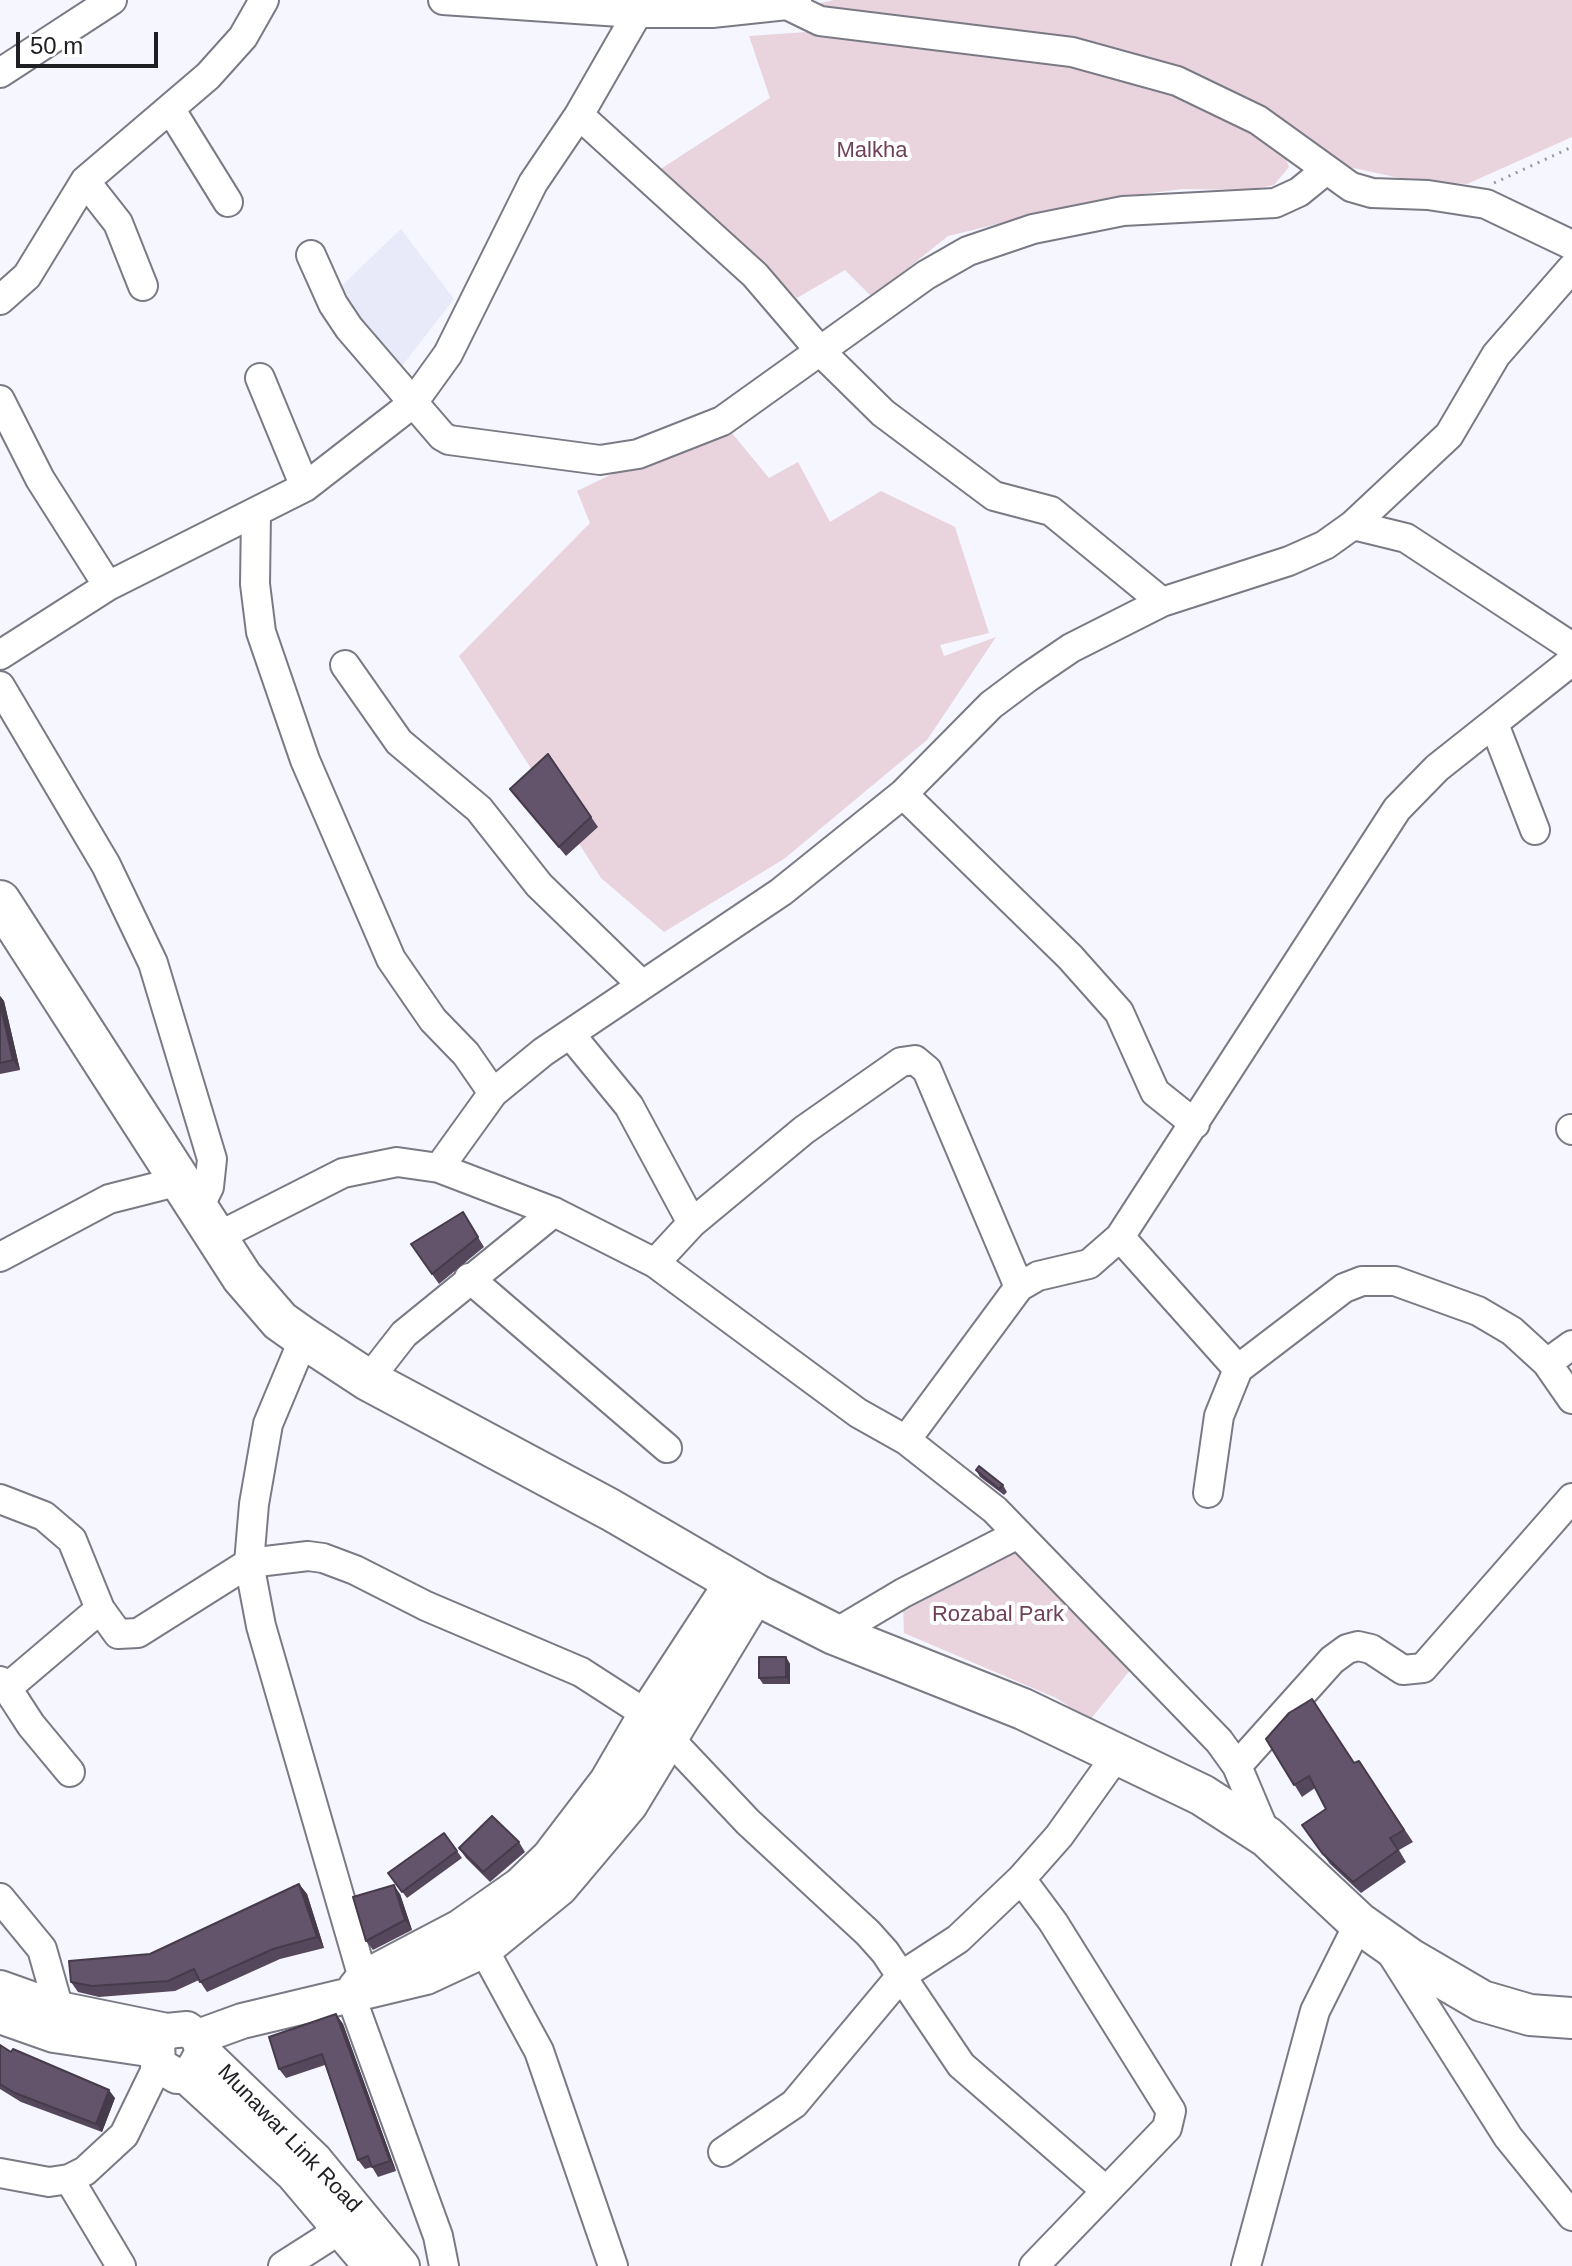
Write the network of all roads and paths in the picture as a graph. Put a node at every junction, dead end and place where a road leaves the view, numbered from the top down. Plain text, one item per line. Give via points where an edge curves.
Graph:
1 (112, 0) edge
2 (264, 0) edge
3 (443, 0) edge
4 (792, 2) edge
5 (640, 6) edge
6 (2, 69) edge
7 (171, 110) junction
8 (579, 115) junction
9 (1572, 147) edge
10 (1326, 170) junction
11 (85, 181) junction
12 (1462, 198) junction
13 (228, 202) dead end
14 (1572, 245) edge
15 (311, 255) dead end
16 (1572, 268) edge
17 (143, 286) dead end
18 (0, 300) edge
19 (821, 352) junction
20 (260, 378) dead end
21 (0, 400) edge
22 (412, 404) junction
23 (305, 487) junction
24 (256, 513) junction
25 (1353, 525) junction
26 (108, 586) junction
27 (1162, 602) junction
28 (1572, 647) edge
29 (0, 655) edge
30 (1572, 661) edge
31 (345, 665) dead end
32 (0, 686) edge
33 (1494, 724) junction
34 (903, 794) junction
35 (1535, 830) dead end
36 (0, 901) edge
37 (642, 985) junction
38 (570, 1034) junction
39 (493, 1093) junction
40 (1195, 1124) junction
41 (439, 1168) junction
42 (197, 1210) junction
43 (554, 1212) junction
44 (692, 1223) junction
45 (1120, 1237) junction
46 (0, 1257) edge
47 (655, 1263) junction
48 (469, 1278) junction
49 (1019, 1287) junction
50 (304, 1338) junction
51 (1572, 1345) edge
52 (1547, 1363) junction
53 (1238, 1369) junction
54 (368, 1380) junction
55 (1572, 1399) edge
56 (906, 1440) junction
57 (667, 1448) dead end
58 (1208, 1493) dead end
59 (1572, 1498) edge
60 (0, 1499) edge
61 (1018, 1534) junction
62 (249, 1563) junction
63 (745, 1588) junction
64 (100, 1609) junction
65 (834, 1634) junction
66 (4, 1685) edge
67 (658, 1726) junction
68 (1119, 1752) junction
69 (1237, 1766) junction
70 (70, 1772) dead end
71 (1267, 1837) junction
72 (1021, 1879) junction
73 (0, 1898) edge
74 (1371, 1932) junction
75 (484, 1950) junction
76 (901, 1976) junction
77 (356, 1986) junction
78 (0, 1988) edge
79 (59, 2009) junction
80 (0, 2016) edge
81 (1572, 2018) edge
82 (178, 2052) junction
83 (723, 2152) dead end
84 (0, 2173) edge
85 (69, 2179) junction
86 (1104, 2189) junction
87 (1572, 2216) edge
88 (341, 2229) junction
89 (121, 2266) edge
90 (283, 2266) edge
91 (371, 2266) edge
92 (402, 2266) edge
93 (444, 2266) edge
94 (613, 2266) edge
95 (1034, 2266) edge
96 (1246, 2266) edge

1 - 6 street
2 - 7 street via 243,37
3 - 5 street
4 - 5 street via 712,13
4 - 10 street via 820,21 1072,52 1177,81 1258,120
5 - 8 street
7 - 11 street
7 - 13 street
8 - 19 street via 755,275
8 - 22 street via 533,183 448,354
9 - 12 path
10 - 12 street via 1351,187 1372,193
10 - 19 street via 1275,203 1123,211 1033,229 968,251 926,275
11 - 17 street via 118,223
11 - 18 street via 27,276
12 - 14 street
15 - 22 street via 333,304
16 - 25 street via 1503,345 1449,435
19 - 22 street via 722,421 624,458 576,459 449,440
19 - 27 street via 883,413 994,496 1051,511
20 - 23 street
21 - 26 street via 40,479
22 - 23 street
23 - 24 street
24 - 26 street
24 - 39 street via 261,632 305,760 391,959
25 - 27 street via 1289,561
25 - 28 street via 1417,544
26 - 29 street
27 - 34 street via 1071,648 1015,687
30 - 33 street
31 - 37 street via 399,742 479,809 539,885
32 - 42 street via 106,865 153,963 212,1159 209,1187
33 - 35 street
33 - 40 street via 1437,768 1397,809
34 - 37 street via 781,892
34 - 40 street via 1119,1012 1155,1092
36 - 42 highway
37 - 38 street
38 - 39 street
38 - 44 street via 629,1106
39 - 41 street
40 - 45 street
41 - 42 street via 397,1162
41 - 43 street
42 - 46 street via 109,1199
42 - 50 highway via 263,1303
43 - 47 street
43 - 48 street
44 - 47 street
44 - 49 street via 804,1130 901,1062 915,1060 927,1070
45 - 49 street via 1089,1264 1038,1276
45 - 53 street
47 - 56 street via 858,1413
48 - 54 street via 404,1334
48 - 57 street
49 - 56 street
50 - 54 highway
50 - 62 street via 268,1424
51 - 52 street
52 - 53 street via 1512,1331 1478,1311 1379,1279 1344,1288
52 - 55 street
53 - 58 street via 1219,1416
54 - 63 highway
56 - 61 street via 973,1490
59 - 69 street via 1423,1668 1403,1670 1371,1649 1347,1649
60 - 64 street via 44,1516 72,1540
61 - 65 street
61 - 69 street via 1199,1718
62 - 64 street via 138,1633 118,1634
62 - 67 street via 308,1556 333,1562 581,1672
62 - 77 street
63 - 65 highway
63 - 67 main road
64 - 66 street
65 - 68 highway
66 - 70 street
67 - 75 main road via 630,1805 560,1888
67 - 76 street via 748,1822 868,1933
67 - 77 main road via 520,1885 460,1927
68 - 71 highway via 1202,1795
68 - 72 street
69 - 71 street
71 - 74 highway
72 - 76 street via 958,1939
72 - 86 street via 1171,2111 1167,2128
73 - 79 street via 42,1949
74 - 81 highway via 1482,2001 1530,2015
74 - 87 street via 1483,2101
74 - 96 street via 1331,1973 1315,2011
75 - 77 main road via 426,1977
75 - 94 street via 539,2051
76 - 83 street via 794,2104
76 - 86 street via 961,2065
77 - 82 main road via 242,2021
77 - 93 street
78 - 79 main road
79 - 82 main road
80 - 82 main road via 54,2035
82 - 85 street via 124,2135
82 - 88 main road, Munawar Link Road
82 - 92 main road, Munawar Link Road via 315,2160
84 - 85 street via 28,2180
85 - 89 street
86 - 95 street
88 - 90 street
88 - 91 main road, Munawar Link Road

